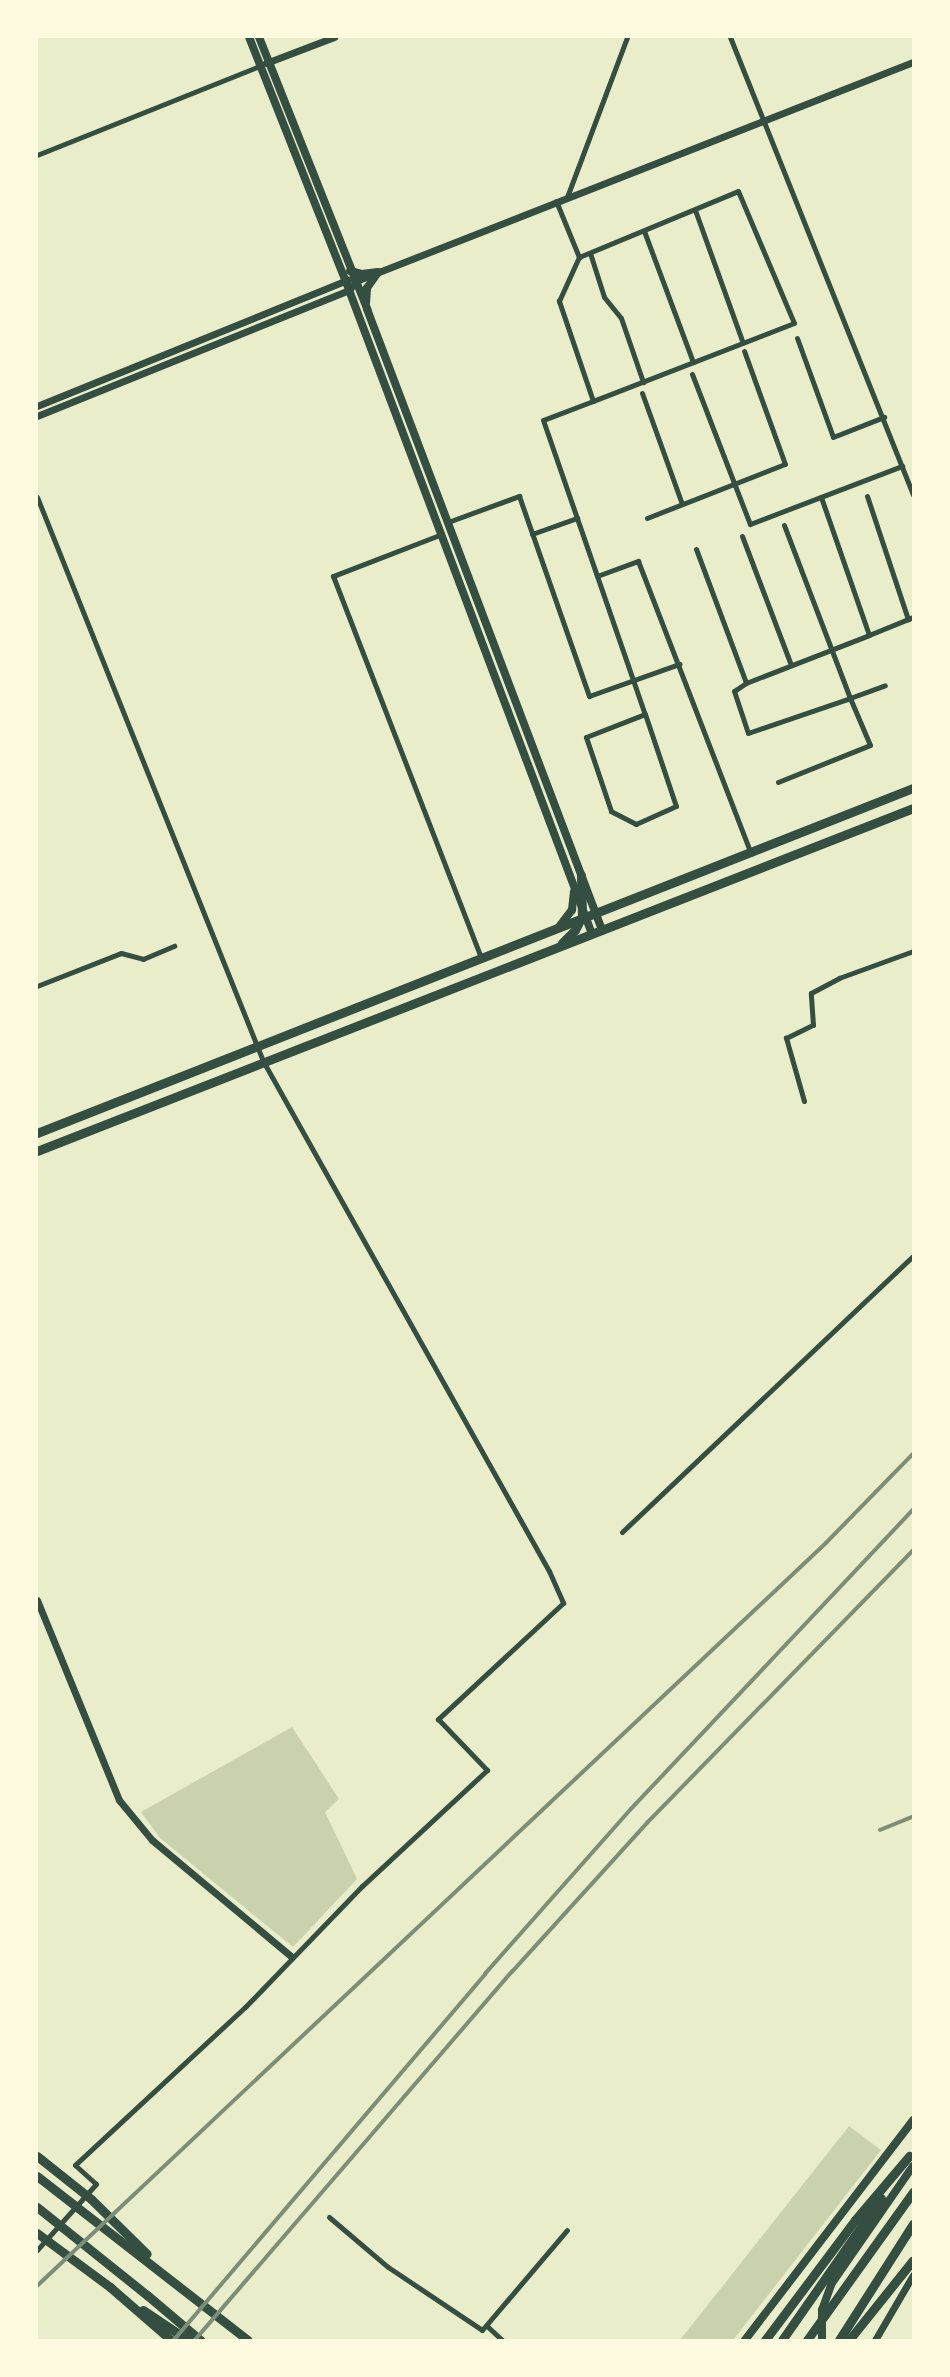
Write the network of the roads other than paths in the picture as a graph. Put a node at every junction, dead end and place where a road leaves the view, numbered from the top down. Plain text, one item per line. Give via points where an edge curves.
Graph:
1 (249, 37) edge
2 (260, 37) edge
3 (334, 37) edge
4 (627, 37) edge
5 (730, 37) edge
6 (913, 62) edge
7 (265, 64) junction
8 (763, 121) junction
9 (37, 155) edge
10 (567, 197) junction
11 (556, 201) junction
12 (695, 209) junction
13 (644, 231) junction
14 (590, 253) junction
15 (336, 257) junction
16 (579, 257) junction
17 (378, 272) junction
18 (354, 277) junction
19 (344, 280) junction
20 (349, 290) junction
21 (367, 309) junction
22 (797, 338) dead end
23 (743, 343) junction
24 (744, 351) dead end
25 (693, 362) junction
26 (692, 374) dead end
27 (643, 382) junction
28 (642, 393) dead end
29 (593, 401) junction
30 (37, 405) edge
31 (37, 416) edge
32 (884, 417) junction
33 (902, 466) junction
34 (736, 483) junction
35 (913, 495) edge
36 (867, 496) dead end
37 (37, 497) edge
38 (821, 497) junction
39 (682, 504) junction
40 (577, 518) junction
41 (647, 518) dead end
42 (447, 522) junction
43 (784, 525) dead end
44 (442, 534) junction
45 (532, 534) junction
46 (742, 536) dead end
47 (696, 549) dead end
48 (597, 576) junction
49 (911, 618) edge
50 (869, 635) junction
51 (830, 650) junction
52 (678, 664) junction
53 (792, 665) junction
54 (633, 680) junction
55 (746, 683) junction
56 (885, 685) dead end
57 (849, 698) junction
58 (645, 714) junction
59 (778, 782) dead end
60 (913, 788) edge
61 (913, 808) edge
62 (751, 854) junction
63 (576, 877) junction
64 (596, 915) junction
65 (583, 917) junction
66 (602, 930) junction
67 (554, 932) junction
68 (592, 934) junction
69 (174, 946) dead end
70 (558, 947) junction
71 (913, 951) edge
72 (482, 959) junction
73 (37, 986) edge
74 (258, 1046) junction
75 (263, 1061) junction
76 (804, 1101) dead end
77 (37, 1133) edge
78 (37, 1151) edge
79 (913, 1256) edge
80 (621, 1532) dead end
81 (37, 1600) edge
82 (292, 1957) junction
83 (913, 2120) edge
84 (37, 2156) edge
85 (912, 2158) edge
86 (37, 2176) edge
87 (913, 2192) edge
88 (37, 2207) edge
89 (329, 2217) dead end
90 (37, 2224) edge
91 (913, 2224) edge
92 (567, 2230) dead end
93 (37, 2233) edge
94 (37, 2250) edge
95 (913, 2260) edge
96 (77, 2262) junction
97 (165, 2273) junction
98 (913, 2275) edge
99 (110, 2287) junction
100 (487, 2326) junction
101 (171, 2340) edge
102 (188, 2340) edge
103 (200, 2340) edge
104 (248, 2340) edge
105 (502, 2340) edge
106 (745, 2340) edge
107 (765, 2340) edge
108 (782, 2340) edge
109 (807, 2340) edge
110 (822, 2340) edge
111 (839, 2340) edge
112 (849, 2340) edge
113 (875, 2340) edge

1 - 7 main road
2 - 7 main road
3 - 7 street
4 - 10 street
5 - 8 street
6 - 8 street
7 - 9 street
7 - 15 main road
7 - 18 main road
8 - 10 street
8 - 32 street
10 - 11 street
11 - 16 street
11 - 17 street
12 - 13 street
12 - 23 street
12 - 23 street via 738,191 794,323
13 - 14 street
13 - 25 street
14 - 16 street
14 - 27 street via 604,297 621,318
15 - 18 main road
15 - 19 main road
16 - 29 street via 559,301
17 - 18 main road
17 - 21 main road via 367,288
18 - 19 street
18 - 20 street
18 - 21 main road
19 - 20 main road
19 - 30 street
20 - 31 street
20 - 44 main road
21 - 42 main road
22 - 32 street via 833,437
23 - 25 street
24 - 34 street via 785,464
25 - 27 street
26 - 34 street
27 - 29 street
28 - 39 street
29 - 40 street via 543,420
32 - 33 street
33 - 35 street
33 - 38 street
34 - 38 street via 750,524
34 - 39 street
36 - 49 street
37 - 74 street
38 - 50 street
39 - 41 street
40 - 45 street
40 - 48 street
42 - 45 street via 519,496
42 - 63 main road
43 - 51 street
44 - 63 main road
44 - 72 street via 333,576
45 - 54 street via 589,696
46 - 53 street
47 - 55 street
48 - 52 street via 638,561
48 - 54 street
49 - 50 street
50 - 51 street
51 - 53 street
51 - 57 street
52 - 54 street
52 - 62 street
53 - 55 street
54 - 58 street
55 - 57 street via 734,691 748,733
56 - 57 street
57 - 59 street via 870,745
58 - 58 street via 676,806 636,824 611,811 586,737
60 - 62 main road
61 - 66 main road
62 - 64 main road
63 - 64 main road
63 - 65 main road
63 - 67 main road via 572,910
64 - 65 main road
64 - 66 main road
65 - 67 main road
65 - 68 main road
65 - 70 main road
66 - 68 main road
67 - 72 main road
68 - 70 main road
69 - 73 street via 143,959 121,953
70 - 75 main road
71 - 76 street via 811,993 813,1026 786,1038
72 - 74 main road
74 - 75 street
74 - 77 main road
75 - 78 main road
75 - 82 street via 563,1603 438,1719 487,1770
79 - 80 street
81 - 82 street via 119,1800 152,1840
82 - 94 street via 245,2007 75,2165 96,2184
83 - 106 main road
84 - 97 main road via 117,2222
85 - 107 main road via 855,2220
85 - 108 main road
85 - 110 main road via 832,2283 822,2310
86 - 97 main road
87 - 109 main road
88 - 103 main road
89 - 100 street via 398,2274 482,2330
90 - 96 main road
91 - 111 main road
92 - 100 street
93 - 96 main road
95 - 112 main road
96 - 99 main road
97 - 104 main road
98 - 113 street
99 - 101 main road
99 - 102 main road
100 - 105 street

